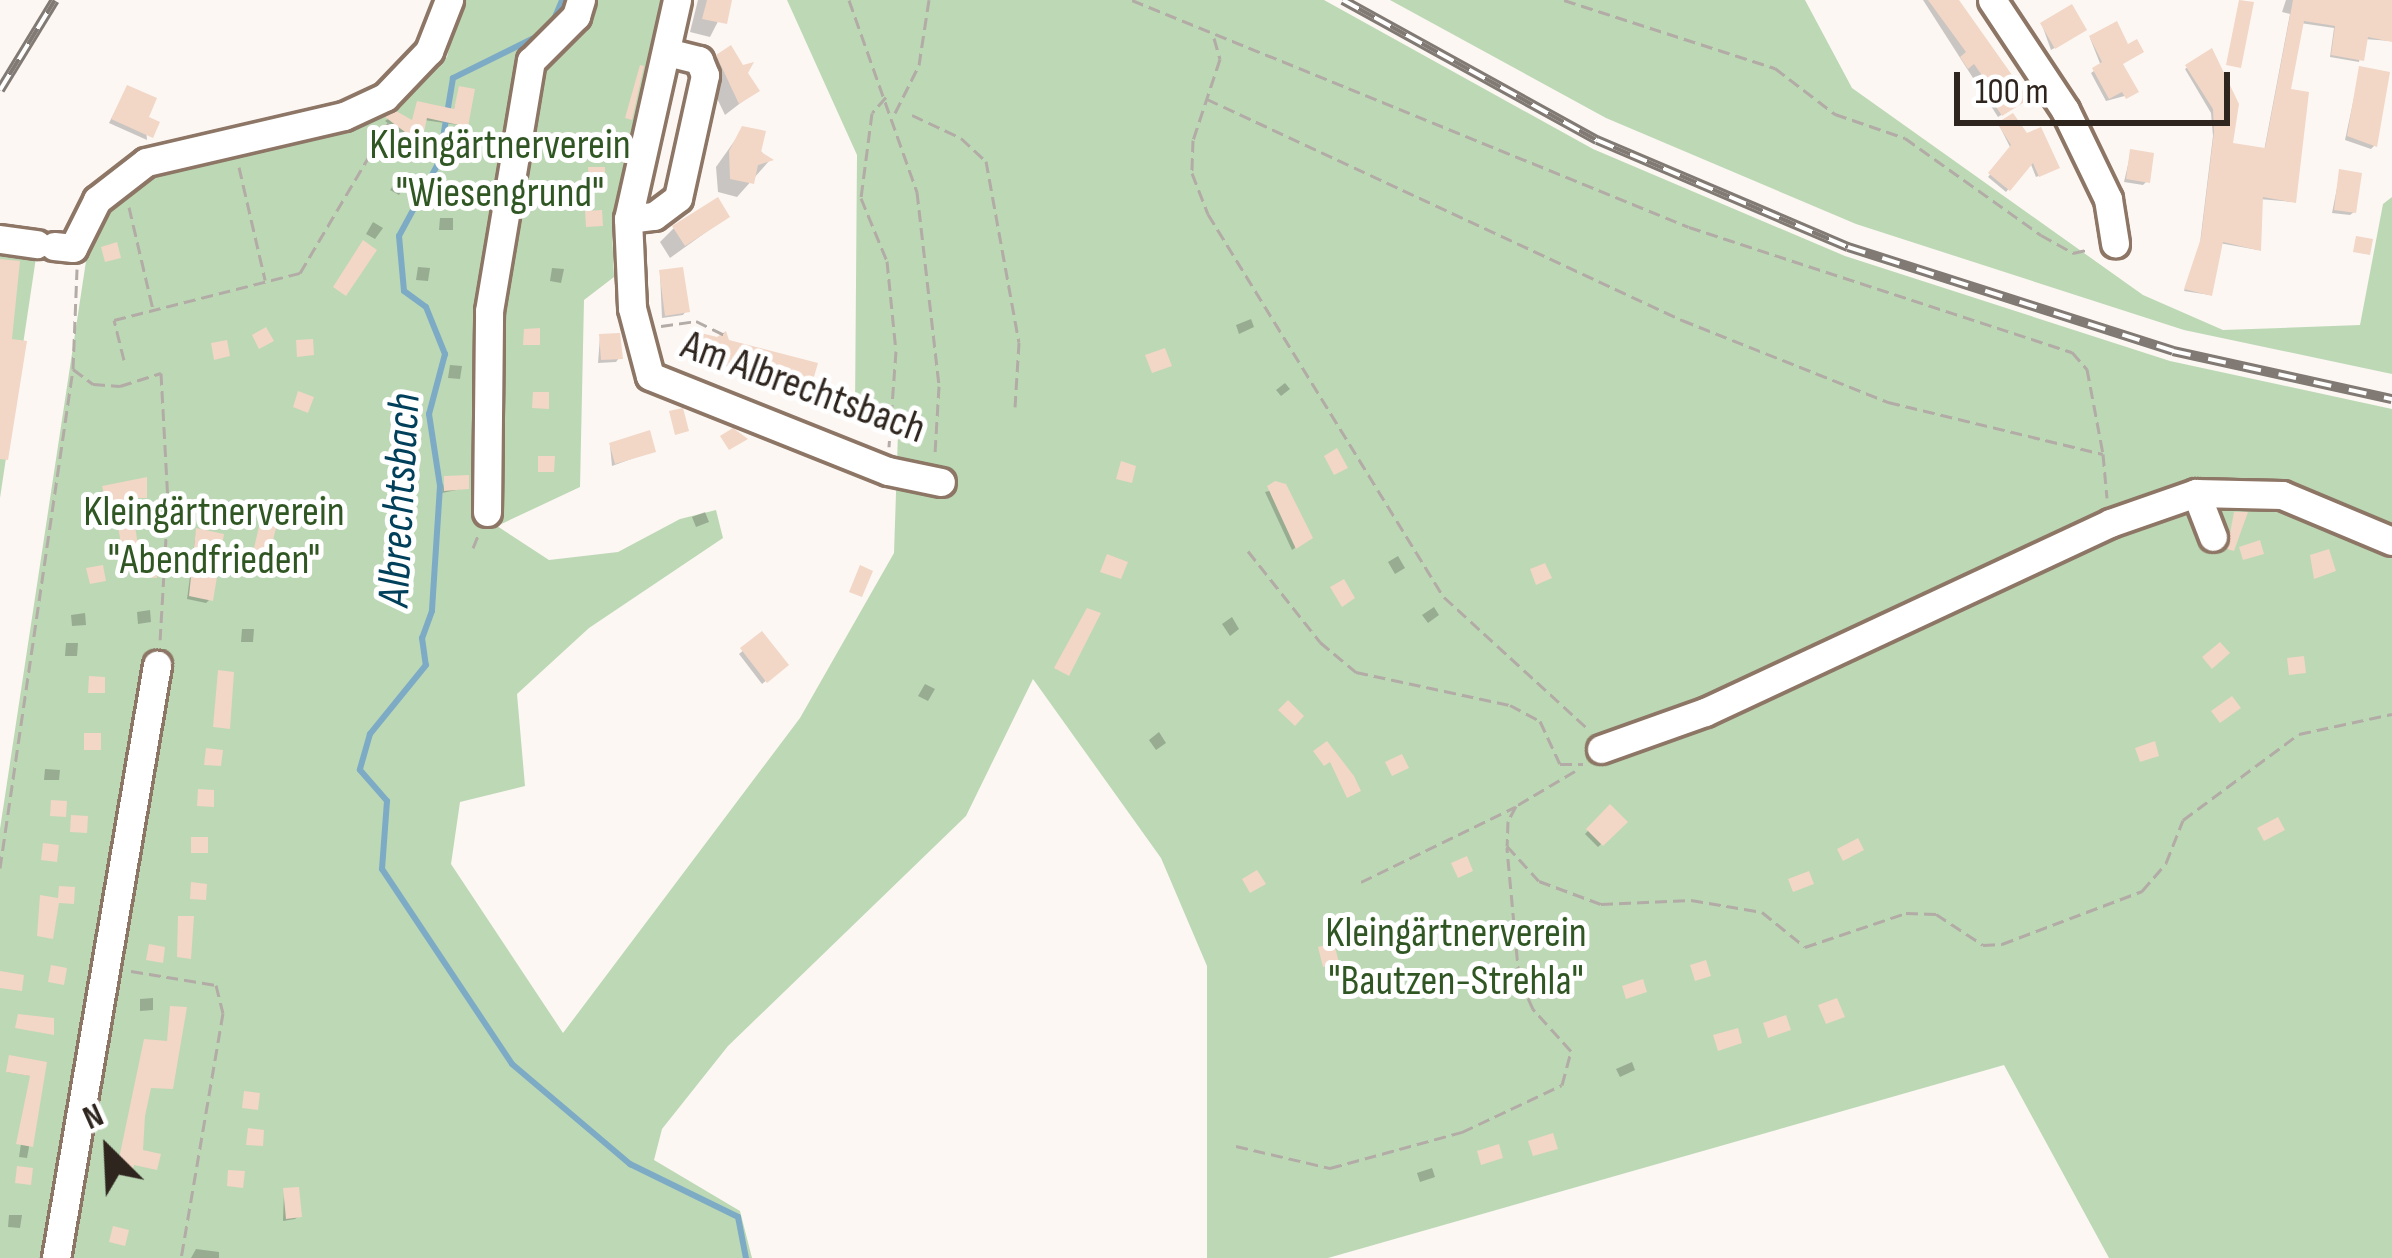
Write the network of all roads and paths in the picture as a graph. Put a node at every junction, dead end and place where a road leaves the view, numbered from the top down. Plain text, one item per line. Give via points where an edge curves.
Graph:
1 (449, 0) edge
2 (581, 0) edge
3 (677, 0) edge
4 (849, 0) edge
5 (929, 0) edge
6 (1132, 0) edge
7 (1564, 0) edge
8 (1993, 0) edge
9 (1214, 38) junction
10 (667, 52) junction
11 (414, 71) junction
12 (888, 96) junction
13 (1207, 99) junction
14 (893, 114) junction
15 (911, 115) dead end
16 (232, 139) junction
17 (122, 176) junction
18 (628, 219) junction
19 (0, 239) edge
20 (2115, 243) joint
21 (55, 246) junction
22 (266, 282) junction
23 (153, 310) junction
24 (636, 329) junction
25 (725, 335) dead end
26 (124, 360) dead end
27 (73, 369) junction
28 (1015, 407) dead end
29 (2104, 454) junction
30 (888, 471) junction
31 (938, 481) joint
32 (2196, 493) junction
33 (488, 512) dead end
34 (2110, 524) junction
35 (2213, 537) dead end
36 (2392, 541) edge
37 (1248, 551) dead end
38 (157, 665) joint
39 (2392, 714) edge
40 (1600, 749) junction
41 (1576, 770) junction
42 (1516, 806) junction
43 (1507, 846) junction
44 (0, 868) edge
45 (1360, 881) dead end
46 (105, 966) junction
47 (1236, 1146) dead end
48 (56, 1258) edge
49 (182, 1258) edge

1 - 11 street via 443,27
2 - 33 street via 576,16 531,61 489,311
3 - 10 street, Am Albrechtsbach
4 - 12 path
5 - 14 path via 919,65
6 - 9 path
7 - 20 path via 1775,68 1835,113 1905,138 2073,253
8 - 20 street via 2065,110 2108,199
9 - 13 path via 1220,58
9 - 29 path via 1689,227 2072,352 2087,369
10 - 18 street, Am Albrechtsbach
10 - 18 street via 699,60 705,75 678,198 654,216
11 - 16 street via 344,116
11 - 22 path via 300,273
12 - 14 path
12 - 30 path via 872,113 861,198 887,260 896,351
13 - 29 path via 1682,320 1868,394
13 - 40 path via 1192,173 1239,271 1444,597
14 - 31 path via 932,290
15 - 28 path via 961,138 986,161 1012,284
16 - 17 street
16 - 22 path
17 - 21 street
17 - 23 path
18 - 24 street, Am Albrechtsbach
19 - 21 street
21 - 27 path
22 - 23 path
23 - 26 path via 114,320
24 - 25 path via 696,321
24 - 30 street, Am Albrechtsbach via 650,376 662,386
27 - 38 path via 93,384 120,386 160,373 168,503
27 - 44 path
29 - 34 path
30 - 31 street, Am Albrechtsbach
32 - 34 street
32 - 35 street
32 - 36 street via 2282,495
34 - 40 street via 1706,712
37 - 41 path via 1320,642 1356,672 1510,705 1540,721 1560,764
38 - 46 street
39 - 43 path via 2299,734 2183,820 2142,891 2002,944 1983,945 1936,914 1906,914 1804,947 1762,912 1691,900 1601,904 1539,881
40 - 41 path
41 - 42 path
42 - 43 path
42 - 45 path
43 - 47 path via 1520,978 1533,1009 1571,1051 1562,1084 1462,1132 1330,1168
46 - 48 street
46 - 49 path via 216,985 224,1013

